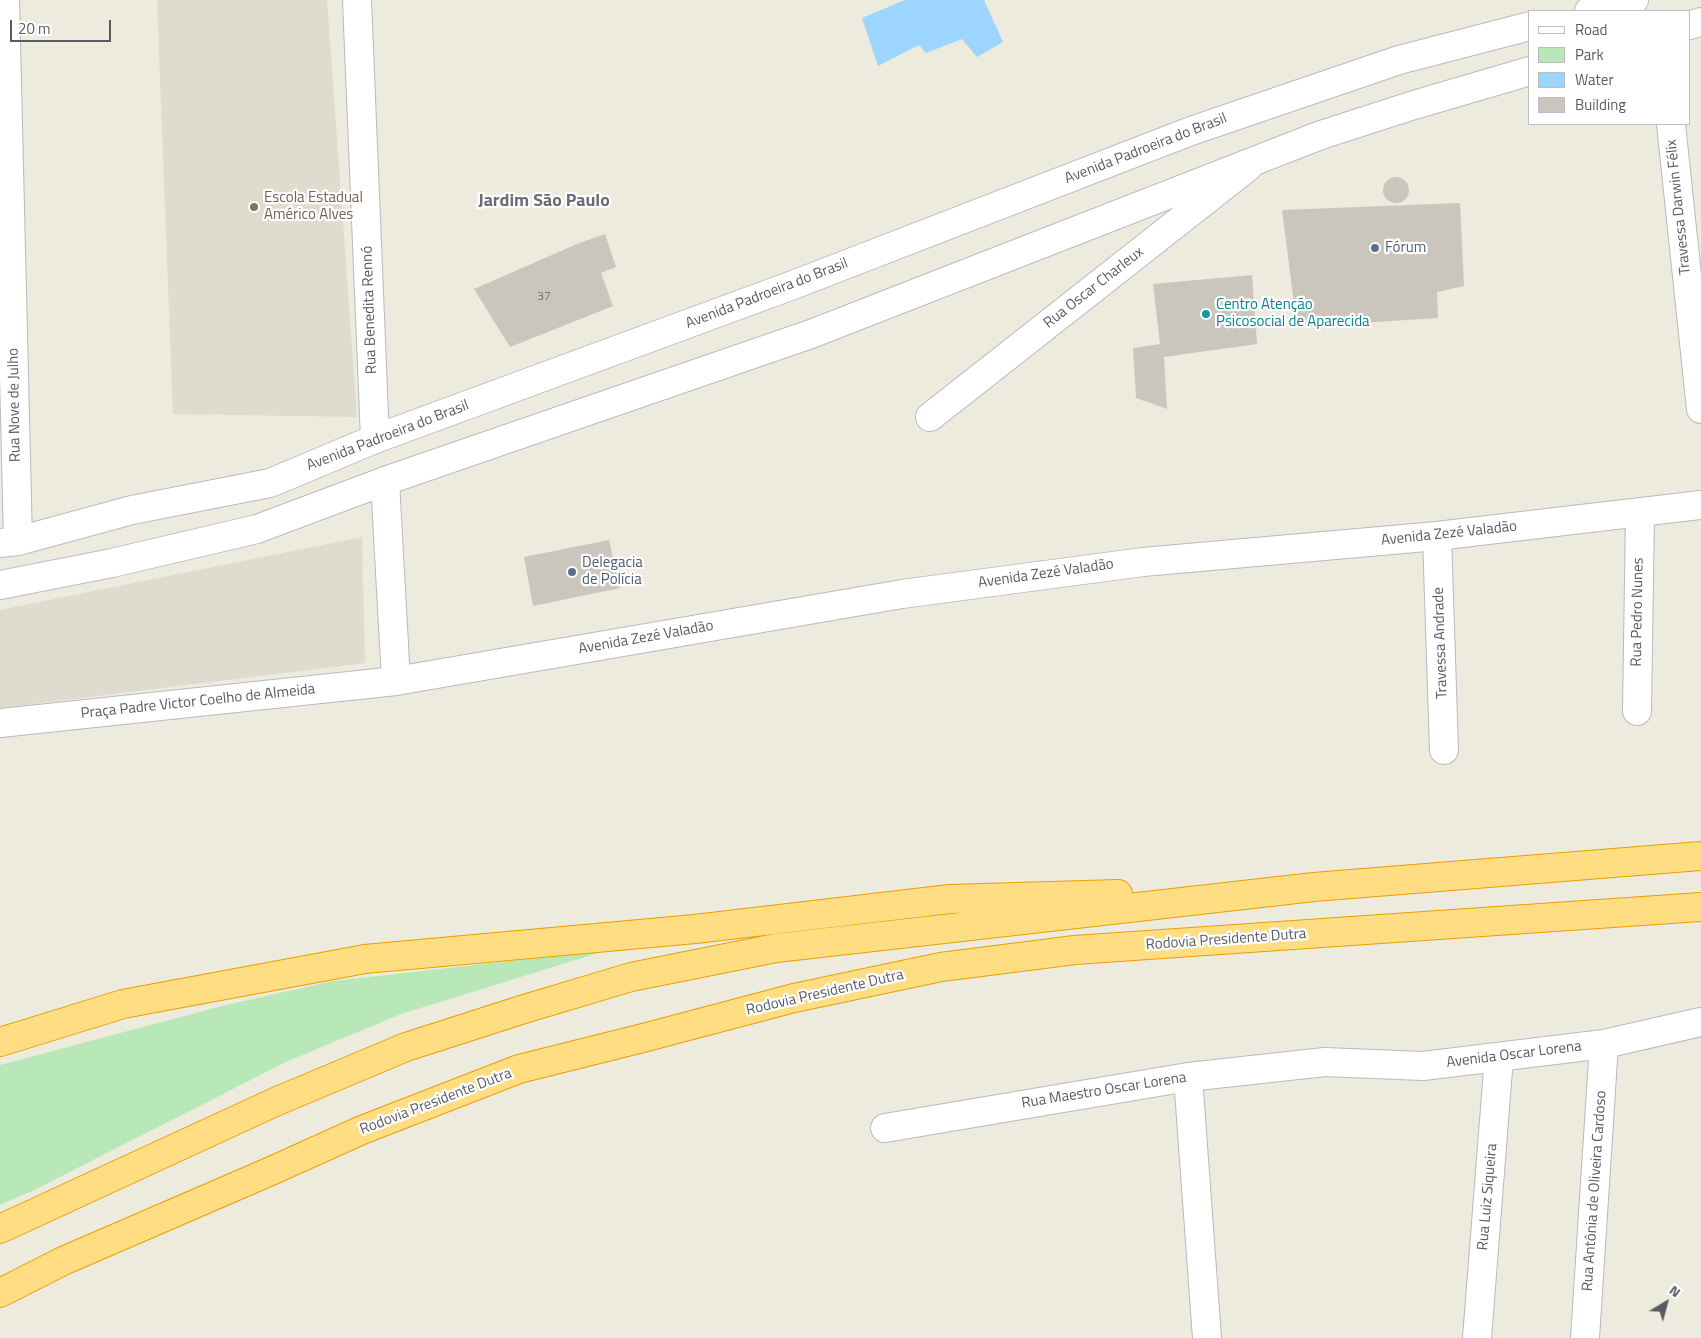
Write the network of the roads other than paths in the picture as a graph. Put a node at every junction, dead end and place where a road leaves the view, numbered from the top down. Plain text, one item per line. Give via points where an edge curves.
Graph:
1 (5, 0) edge
2 (357, 0) edge
3 (1634, 0) edge
4 (1593, 10) edge
5 (1528, 27) edge
6 (1528, 72) edge
7 (1670, 125) edge
8 (1259, 158) junction
9 (1701, 409) edge
10 (930, 417) dead end
11 (375, 439) junction
12 (386, 481) junction
13 (1701, 505) edge
14 (1640, 513) junction
15 (1437, 536) junction
16 (9, 542) edge
17 (0, 585) edge
18 (396, 681) junction
19 (1637, 711) dead end
20 (0, 723) edge
21 (1444, 750) dead end
22 (1701, 856) edge
23 (1314, 886) junction
24 (1701, 907) edge
25 (1701, 1022) edge
26 (0, 1042) edge
27 (1604, 1044) junction
28 (1499, 1057) junction
29 (1325, 1062) joint
30 (1188, 1076) junction
31 (885, 1128) dead end
32 (0, 1229) edge
33 (0, 1293) edge
34 (1207, 1338) edge
35 (1477, 1338) edge
36 (1585, 1338) edge

1 - 16 street, Rua Nove de Julho
2 - 11 street, Rua Benedita Rennó
3 - 4 street
5 - 11 street, Avenida Padroeira do Brasil via 1399,60 1191,131 792,285
6 - 8 street via 1330,132
7 - 9 street, Travessa Darwin Félix
8 - 10 street, Rua Oscar Charleux
8 - 12 street via 811,334
11 - 16 street, Avenida Padroeira do Brasil via 270,482 132,510
12 - 17 street via 257,529
12 - 18 street
13 - 14 street, Avenida Zezé Valadão
14 - 15 street, Avenida Zezé Valadão
14 - 19 street, Rua Pedro Nunes
15 - 18 street, Avenida Zezé Valadão via 1143,562 902,594
15 - 21 street, Travessa Andrade
18 - 20 street, Praça Padre Victor Coelho de Almeida
22 - 23 highway
23 - 26 highway via 950,899 695,929 365,959 123,1004
23 - 32 highway via 776,948 631,977 406,1048 274,1102
24 - 33 highway, Rodovia Presidente Dutra via 1074,950 941,966 794,998 519,1069 362,1130 63,1261
25 - 27 street, Avenida Oscar Lorena
27 - 28 street, Avenida Oscar Lorena
27 - 36 street, Rua Antônia de Oliveira Cardoso
28 - 29 street, Avenida Oscar Lorena via 1423,1066
28 - 35 street, Rua Luiz Siqueira
29 - 30 street, Rua Maestro Oscar Lorena
30 - 31 street, Rua Maestro Oscar Lorena
30 - 34 street

